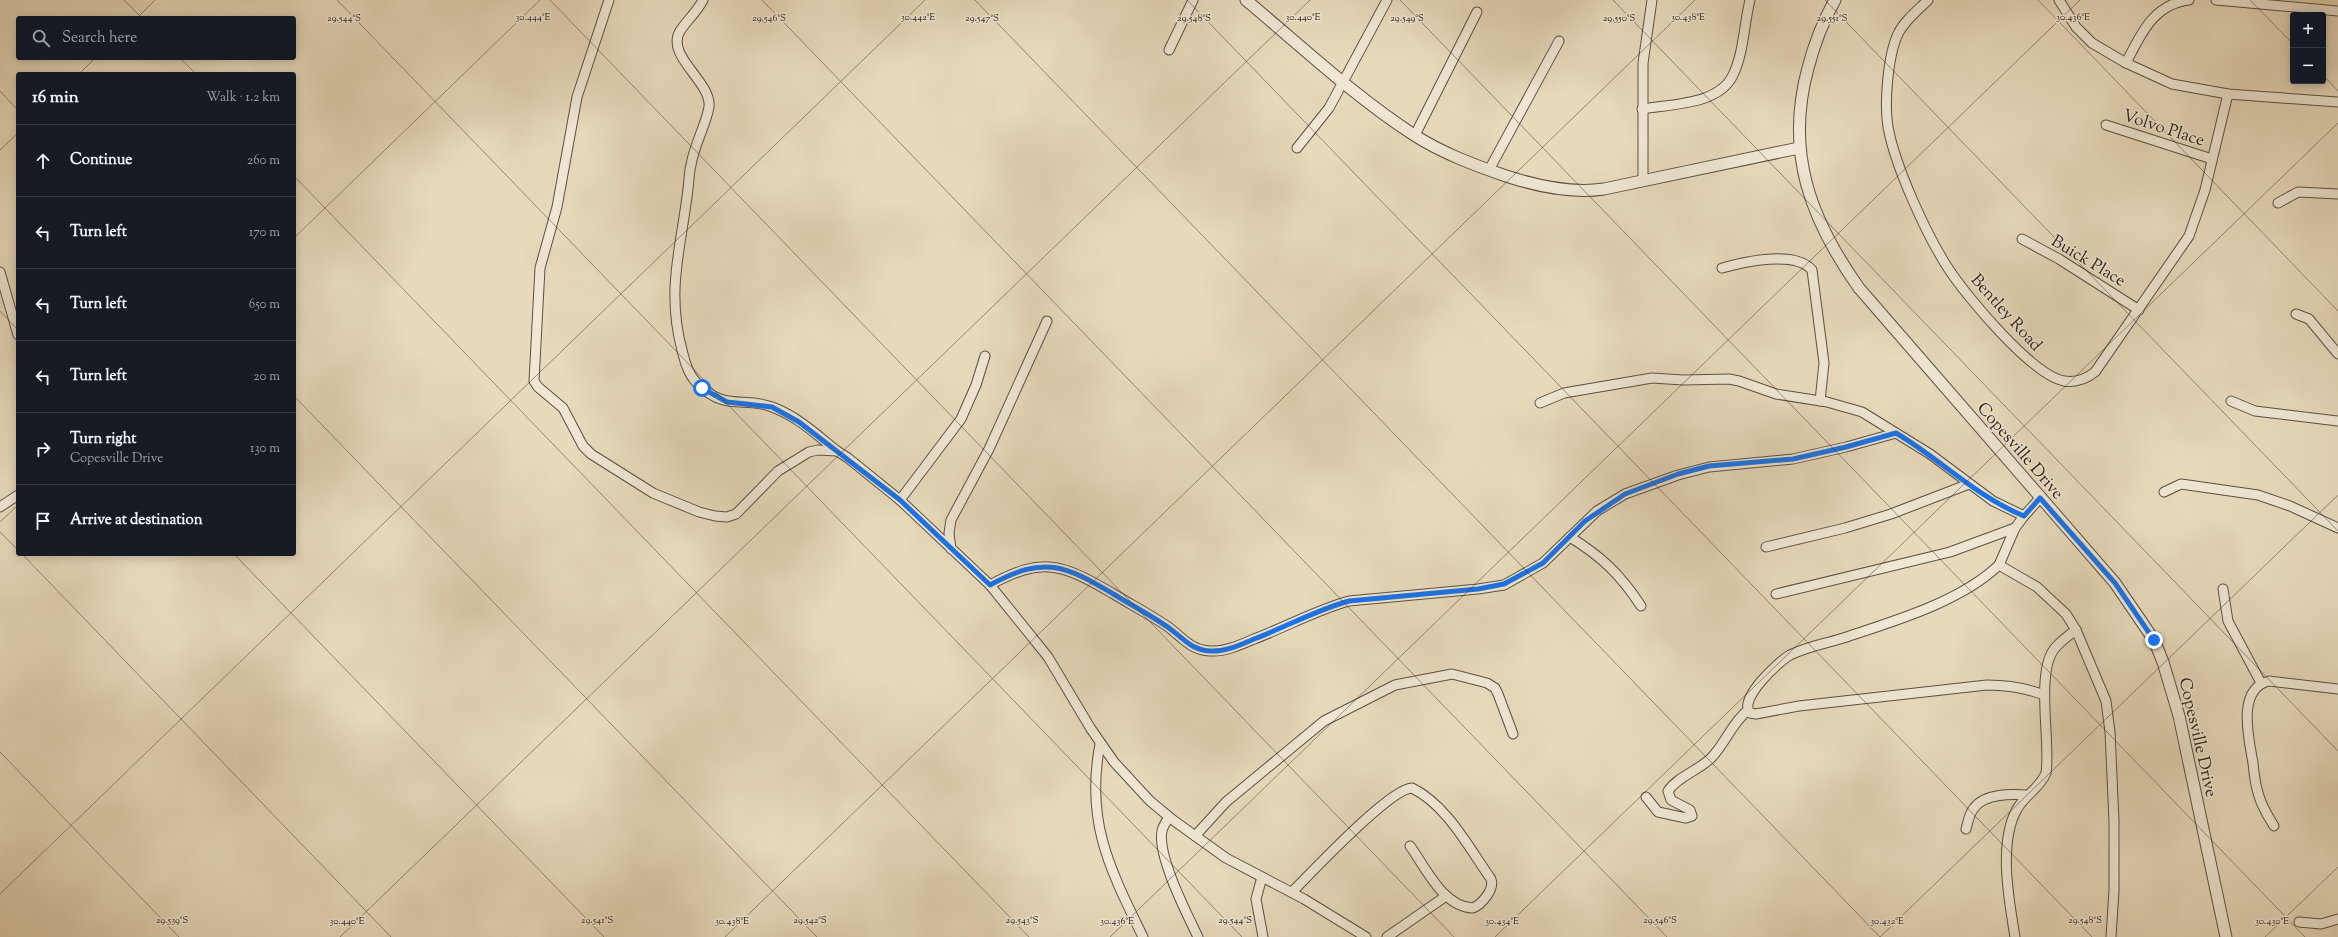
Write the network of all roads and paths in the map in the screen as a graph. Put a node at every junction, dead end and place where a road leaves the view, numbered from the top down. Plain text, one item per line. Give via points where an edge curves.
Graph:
1 (609, 0) edge
2 (703, 0) edge
3 (1193, 0) edge
4 (1246, 0) edge
5 (1387, 0) edge
6 (1652, 0) edge
7 (1750, 0) edge
8 (1835, 0) edge
9 (1928, 0) edge
10 (2059, 0) edge
11 (2189, 0) edge
12 (2216, 0) edge
13 (2338, 11) edge
14 (1477, 12) dead end
15 (1559, 41) dead end
16 (1169, 50) dead end
17 (2126, 63) junction
18 (1345, 82) junction
19 (2228, 94) junction
20 (2338, 102) edge
21 (1642, 109) junction
22 (2106, 125) dead end
23 (1414, 135) junction
24 (1297, 148) dead end
25 (1799, 148) junction
26 (2212, 159) junction
27 (1489, 170) junction
28 (1642, 180) junction
29 (2338, 194) edge
30 (2278, 203) dead end
31 (2022, 239) dead end
32 (1722, 268) dead end
33 (0, 272) edge
34 (2139, 310) junction
35 (2296, 314) dead end
36 (1047, 321) dead end
37 (16, 328) edge
38 (2338, 354) edge
39 (985, 356) dead end
40 (1820, 401) junction
41 (2231, 402) dead end
42 (1540, 403) dead end
43 (2338, 421) edge
44 (1896, 433) junction
45 (837, 451) junction
46 (1969, 484) junction
47 (2164, 492) dead end
48 (16, 496) edge
49 (2040, 498) junction
50 (900, 500) junction
51 (0, 507) edge
52 (2024, 516) junction
53 (2015, 528) junction
54 (2338, 528) edge
55 (1570, 537) junction
56 (1766, 547) dead end
57 (951, 549) junction
58 (1999, 565) junction
59 (990, 585) junction
60 (2223, 589) dead end
61 (1776, 594) dead end
62 (1641, 606) dead end
63 (2076, 630) junction
64 (2261, 683) junction
65 (2338, 689) edge
66 (2044, 695) junction
67 (1748, 710) junction
68 (1513, 734) dead end
69 (1100, 744) junction
70 (2028, 795) junction
71 (1646, 797) dead end
72 (1169, 817) junction
73 (2274, 826) dead end
74 (1966, 829) dead end
75 (1194, 836) junction
76 (1410, 846) dead end
77 (1262, 877) junction
78 (1292, 892) junction
79 (1446, 896) junction
80 (2338, 919) edge
81 (2299, 922) dead end
82 (1143, 937) edge
83 (1198, 937) edge
84 (1263, 937) edge
85 (1366, 937) edge
86 (1387, 937) edge
87 (2015, 937) edge
88 (2111, 937) edge
89 (2226, 937) edge

1 - 45 street via 577,97 557,207 539,272 534,381 563,408 583,446 591,454 653,493 715,516 727,517 736,514 773,475 801,456 818,450
2 - 45 street via 697,12 679,32 678,42 682,58 702,84 709,106 690,166 675,270 675,312 685,359 692,377 711,394 732,404 772,407 799,422
3 - 16 street
4 - 18 street
5 - 18 street
6 - 21 street via 1643,63
7 - 21 street via 1736,67 1726,86 1719,92 1699,99
8 - 25 street, Copesville Drive via 1812,53 1802,89 1798,128
9 - 34 street, Bentley Road via 1907,22 1893,46 1887,109 1888,127 1913,198 1948,268 1964,290 2025,358 2044,372 2065,381 2081,380 2095,372
10 - 17 street via 2066,14 2092,43
11 - 17 street via 2166,8 2144,27
12 - 13 street
14 - 23 street
15 - 27 street
17 - 19 street via 2172,84
18 - 23 street
18 - 24 street via 1329,108
19 - 20 street
19 - 26 street, Bentley Road
21 - 28 street
22 - 26 street, Volvo Place
23 - 27 street via 1453,156
25 - 28 street
25 - 49 street, Copesville Drive via 1809,195 1841,263 1859,288
26 - 34 street, Bentley Road via 2189,236
27 - 28 street via 1528,183 1588,191
29 - 30 street via 2298,192
31 - 34 street, Buick Place via 2059,259
32 - 40 street via 1751,260 1778,259 1812,270 1824,363
33 - 37 street
35 - 38 street via 2309,319
36 - 57 street via 989,449 951,520
39 - 50 street via 961,419
40 - 42 street via 1776,394 1729,379 1652,378 1564,393
40 - 44 street via 1862,412
41 - 43 street via 2255,411
44 - 46 street via 1930,454
44 - 55 street via 1793,459 1709,466 1678,474 1625,494 1585,521
45 - 50 street
46 - 52 street via 1993,501
46 - 56 street via 1891,514
47 - 54 street via 2181,484 2258,495 2290,506
48 - 51 street
49 - 52 street
49 - 89 street, Copesville Drive via 2115,583 2154,640 2178,716
50 - 57 street
52 - 53 street
53 - 58 street
53 - 61 street via 1950,552
55 - 59 street via 1543,563 1504,584 1478,589 1349,601 1331,606 1231,648 1212,651 1187,644 1160,622 1070,570 1047,566 1033,567 1013,573
55 - 62 street via 1607,563 1620,576
57 - 59 street
58 - 63 street via 2054,601
58 - 67 street via 1974,585 1911,614 1789,656 1752,692 1746,704
59 - 69 street via 1048,657
60 - 64 street via 2228,621
63 - 66 street via 2050,655
63 - 88 street via 2100,683 2106,701 2110,732 2114,821
64 - 65 street via 2278,681
64 - 73 street via 2254,690 2248,704 2249,741 2259,796
66 - 67 street via 2006,685 1987,685 1806,705 1756,714
66 - 70 street via 2047,768 2040,784
67 - 71 street via 1733,725 1713,756 1673,785 1668,792 1671,800 1690,810 1692,816 1686,818 1658,812
68 - 75 street via 1495,688 1487,683 1452,674 1424,681 1403,682 1324,721 1226,802
69 - 72 street via 1123,774
69 - 82 street via 1095,778 1098,830 1117,884
70 - 74 street via 2005,794 1980,802 1972,812
70 - 87 street via 2018,808 2008,832 2007,870
72 - 75 street
72 - 83 street via 1162,835 1169,868 1179,899
75 - 77 street via 1242,868
76 - 79 street
77 - 78 street
77 - 84 street via 1256,899
78 - 79 street via 1377,811 1402,791 1412,788 1424,795 1448,818 1492,883 1481,902 1473,908 1457,904
78 - 85 street
79 - 86 street
80 - 81 street via 2321,924

